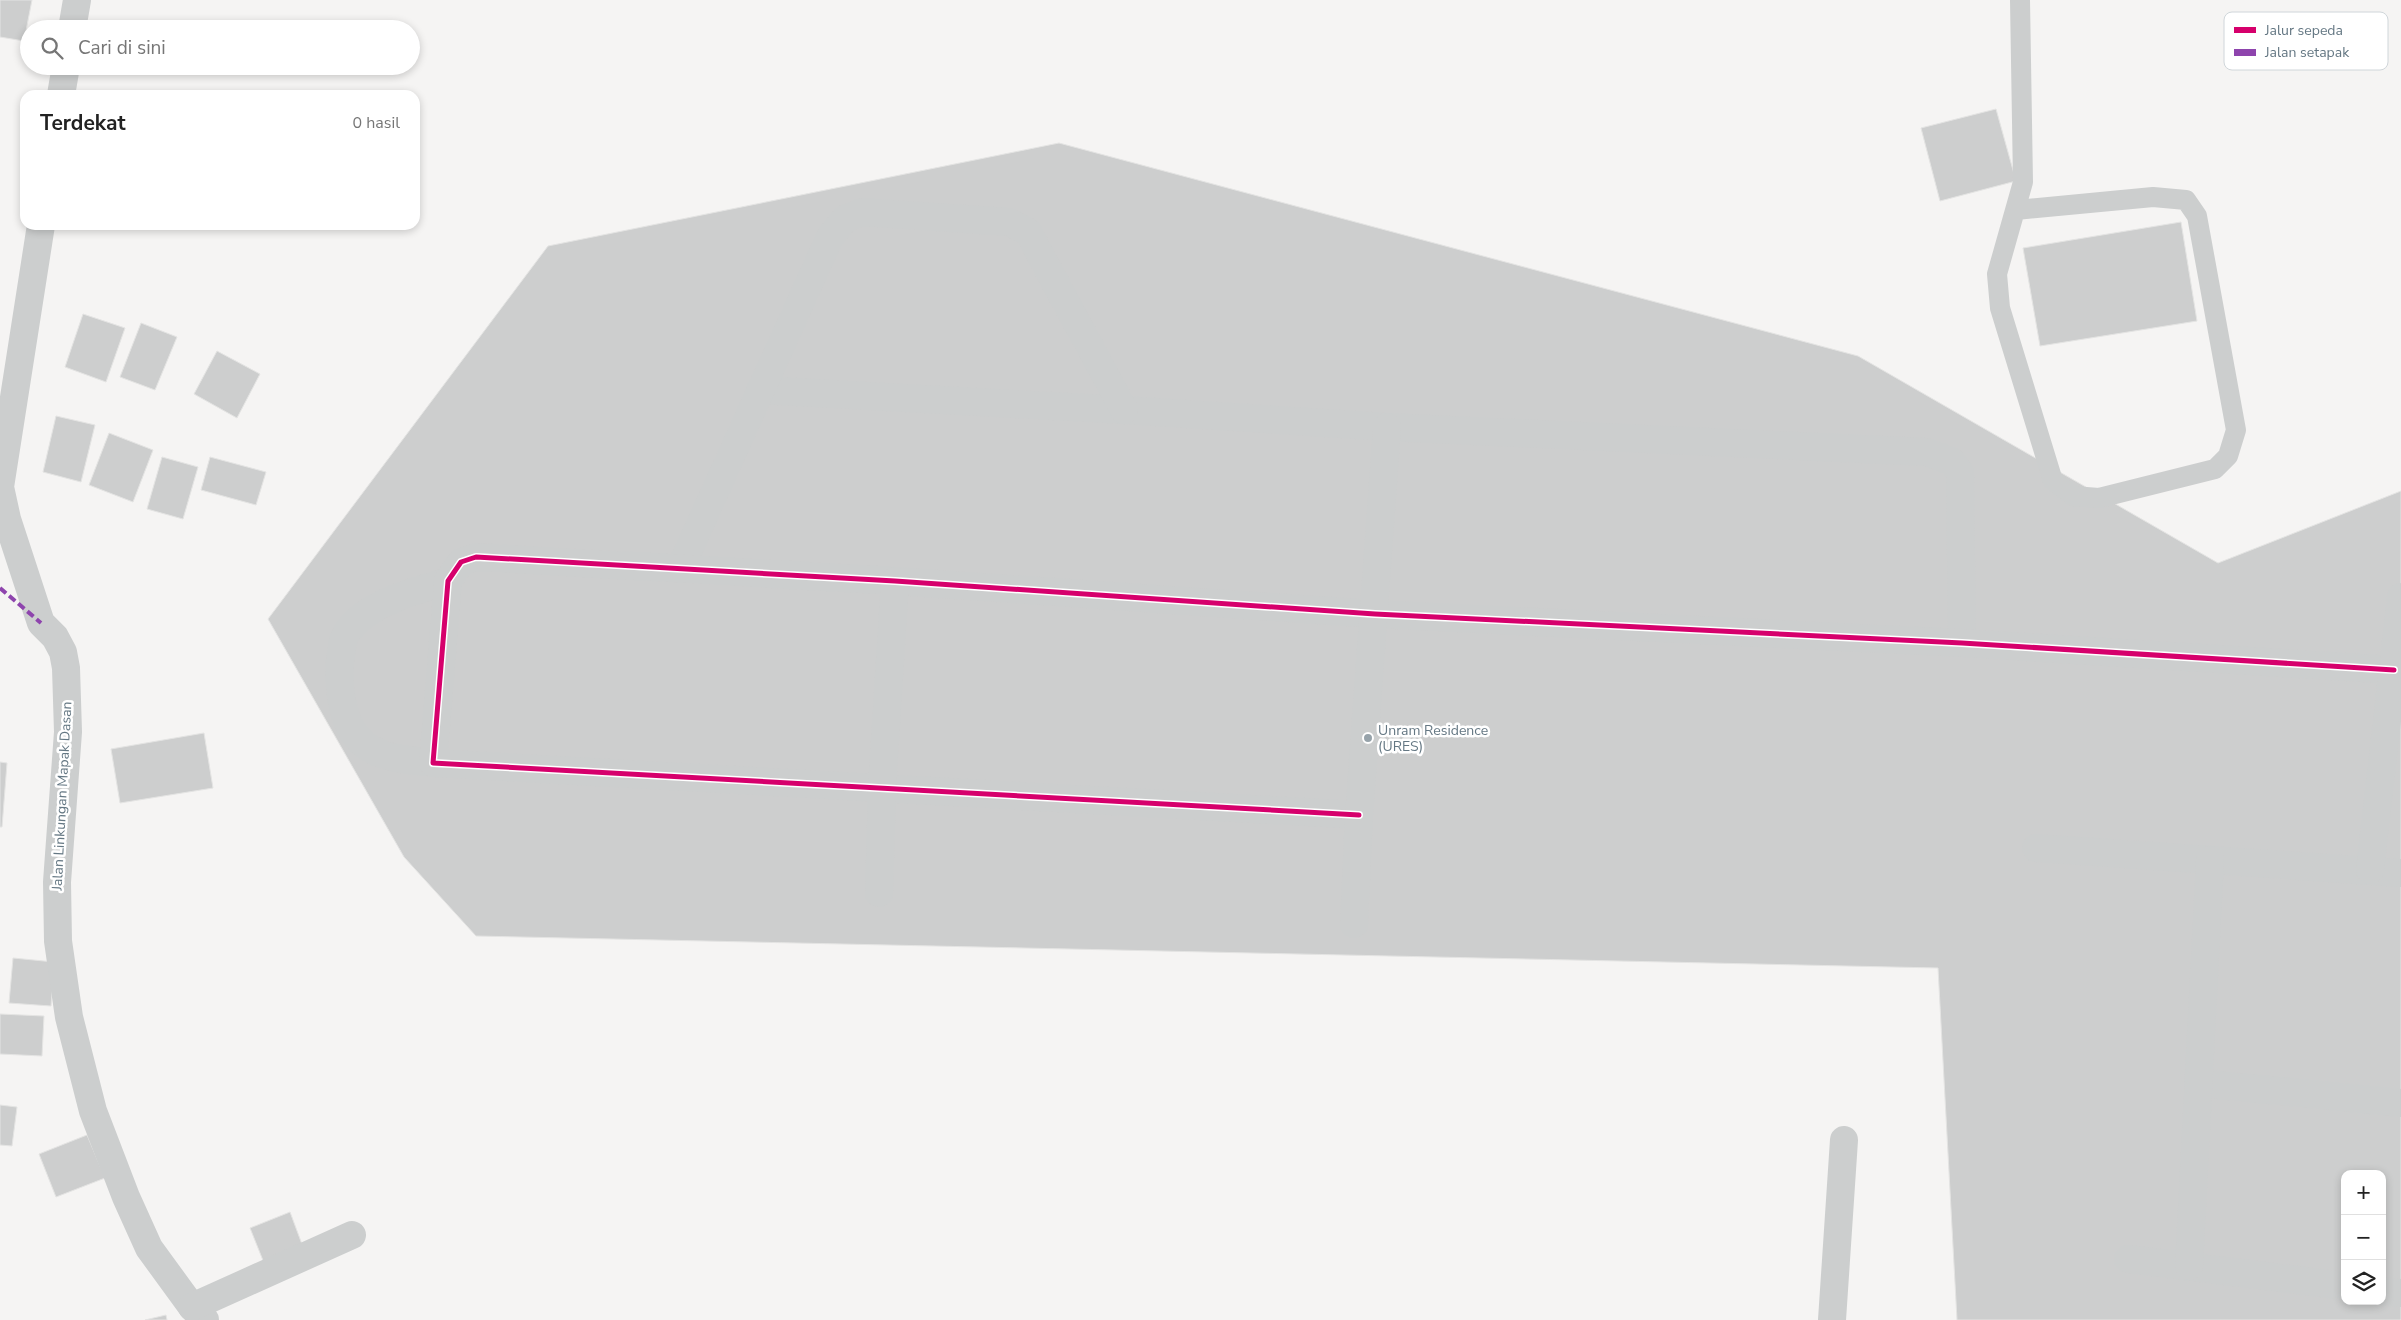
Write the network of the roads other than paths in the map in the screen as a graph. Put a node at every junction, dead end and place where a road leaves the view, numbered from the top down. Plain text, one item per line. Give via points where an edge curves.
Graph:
1 (77, 0) edge
2 (2020, 0) edge
3 (74, 20) edge
4 (64, 75) edge
5 (62, 90) edge
6 (2016, 210) junction
7 (40, 230) edge
8 (760, 390) junction
9 (1124, 410) junction
10 (1387, 427) junction
11 (5, 428) edge
12 (680, 569) junction
13 (448, 581) junction
14 (895, 581) junction
15 (2401, 597) edge
16 (1375, 614) junction
17 (2399, 639) edge
18 (1962, 643) junction
19 (2394, 670) junction
20 (434, 763) junction
21 (882, 788) junction
22 (1359, 815) junction
23 (2036, 848) dead end
24 (2210, 860) junction
25 (2370, 870) junction
26 (2401, 873) edge
27 (879, 893) dead end
28 (1354, 924) dead end
29 (2198, 1083) junction
30 (2401, 1103) edge
31 (1844, 1140) dead end
32 (352, 1235) dead end
33 (2128, 1259) dead end
34 (2189, 1266) junction
35 (2341, 1285) edge
36 (2386, 1291) edge
37 (2401, 1293) edge
38 (199, 1313) edge
39 (1832, 1320) edge

1 - 3 street
2 - 6 lane via 2023,182
4 - 5 street
6 - 6 lane via 2153,197 2186,200 2197,216 2236,430 2228,456 2215,469 2098,498 2073,496 2053,481 2000,308 1997,274
7 - 11 street, Jalan Linkungan Mapak Dasan
8 - 9 street
8 - 9 street via 830,236 845,219 862,212 1009,222 1028,232
8 - 12 street
9 - 10 street
10 - 16 street
10 - 18 street via 1926,452 1951,461 1960,472
11 - 38 street, Jalan Linkungan Mapak Dasan via 0,487 7,519 41,623 55,637 63,652 66,668 68,732 57,882 58,941 69,1017 93,1111 126,1197 150,1248
12 - 13 street via 476,557 461,562
12 - 14 street
13 - 20 street
13 - 20 street via 408,594 358,620 343,640 340,677 344,716 364,745 391,758
14 - 16 street
14 - 21 street
15 - 17 street
16 - 18 street
16 - 22 street
17 - 19 street
18 - 19 street
19 - 25 street
20 - 21 street
21 - 22 street
21 - 27 street
22 - 28 street
23 - 24 street
24 - 25 street
24 - 29 street
25 - 26 street
29 - 30 street
29 - 34 street
31 - 39 street
32 - 38 street
33 - 34 street
34 - 35 street
36 - 37 street

